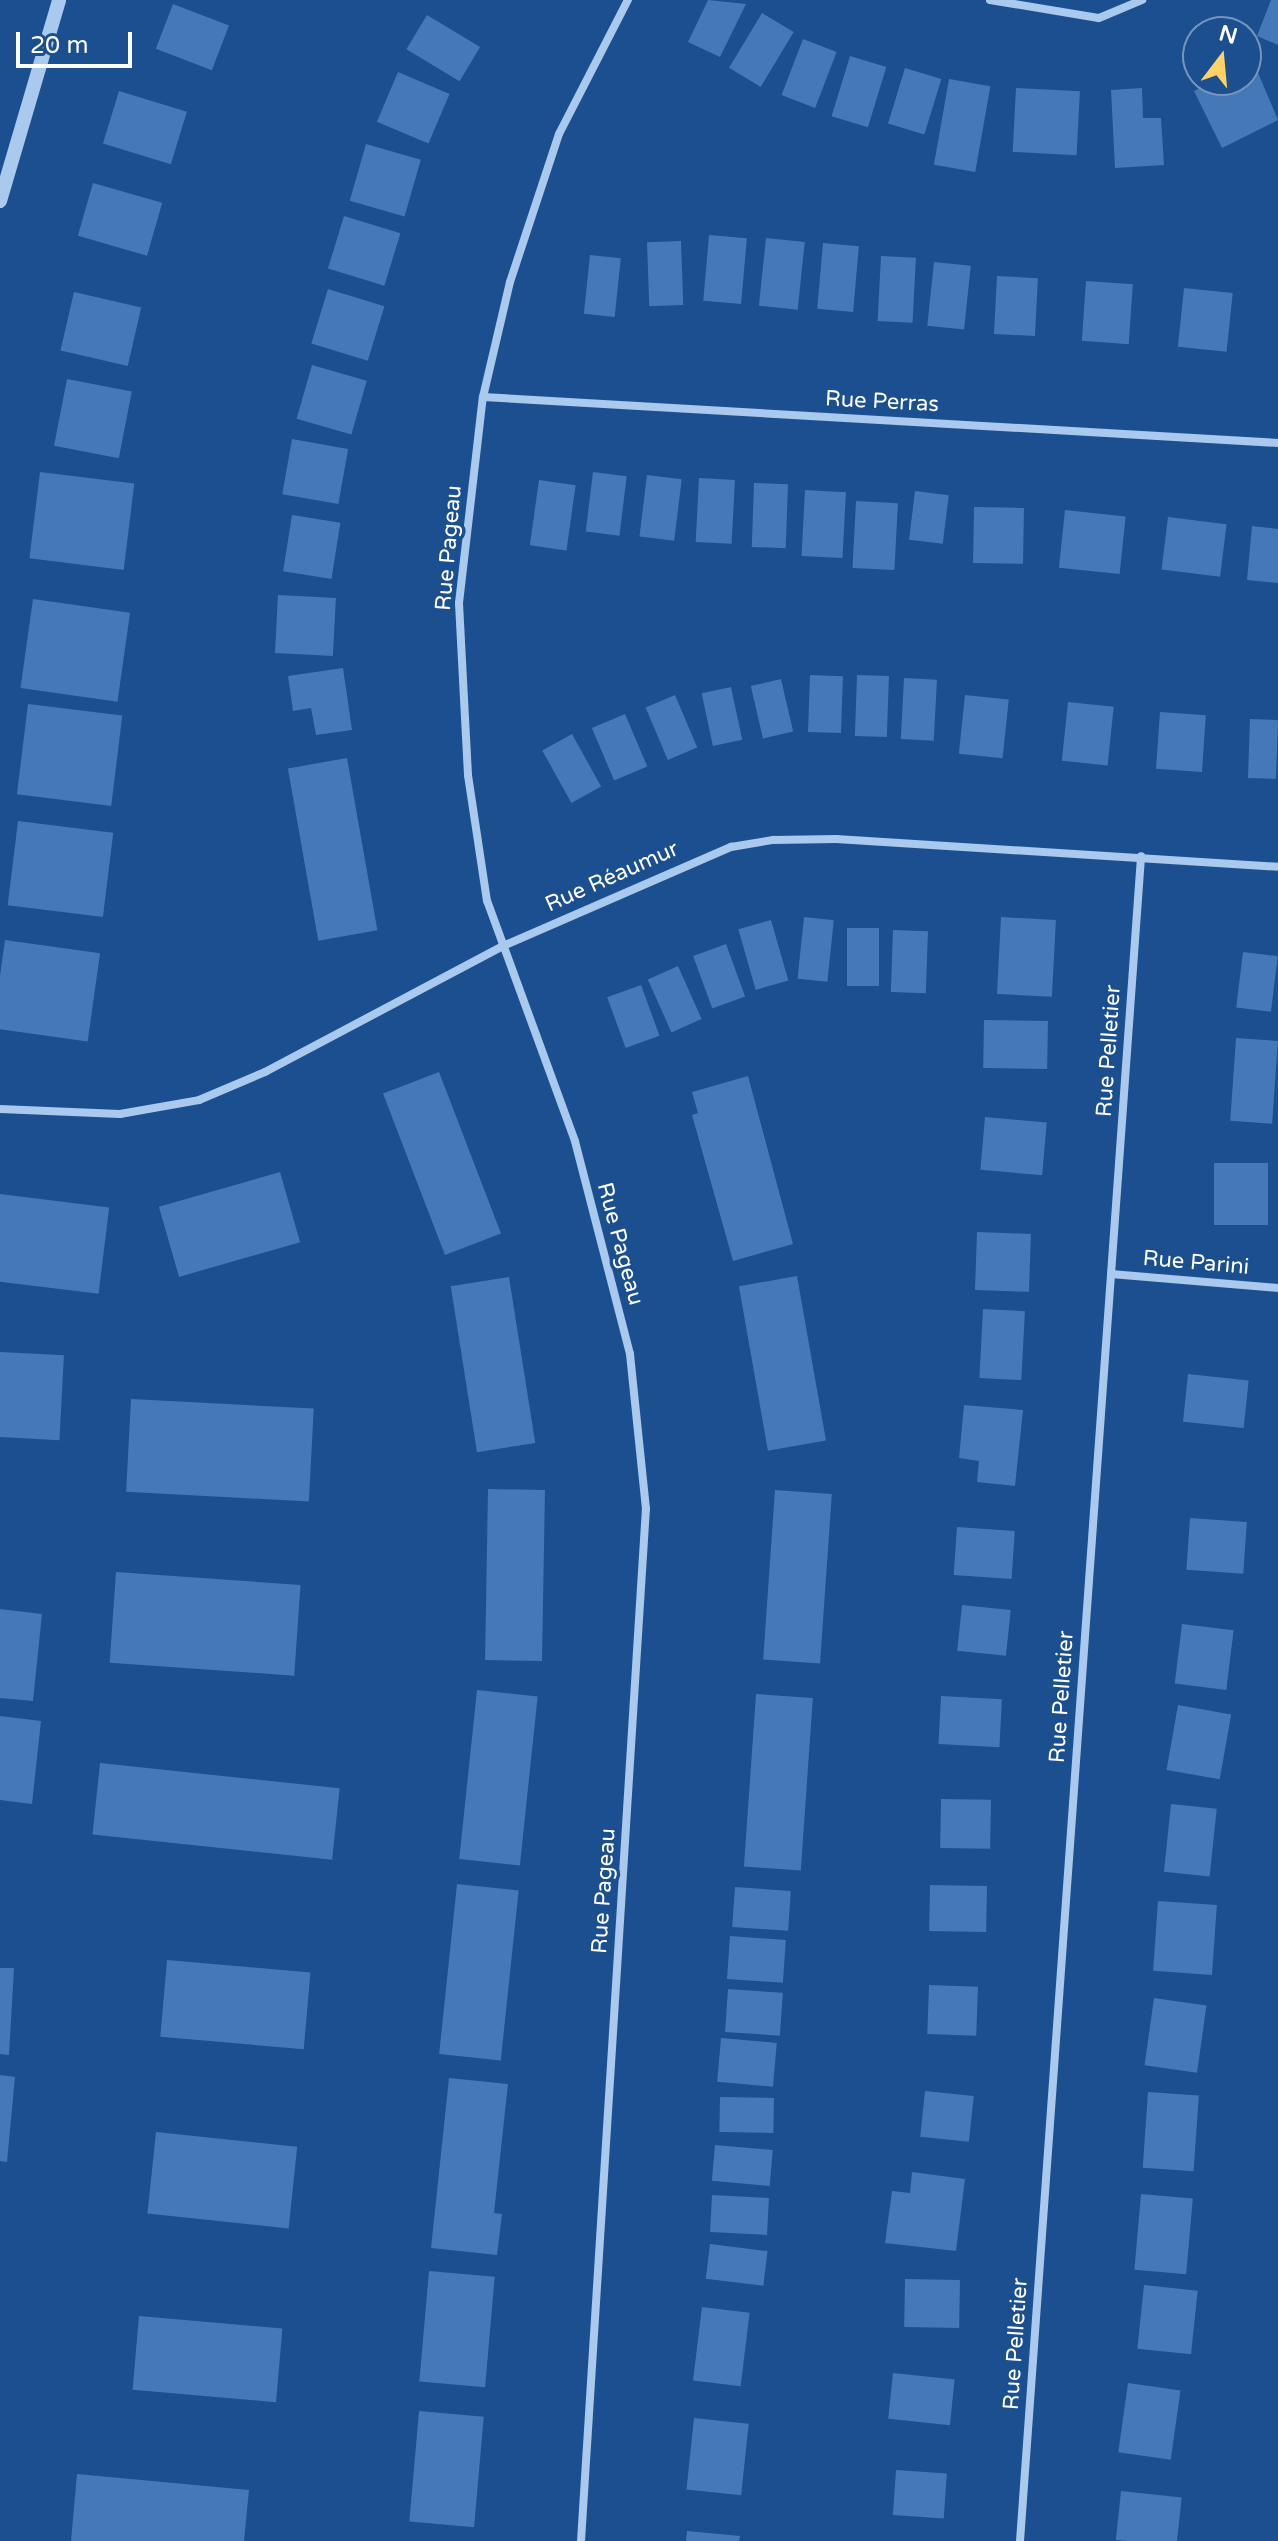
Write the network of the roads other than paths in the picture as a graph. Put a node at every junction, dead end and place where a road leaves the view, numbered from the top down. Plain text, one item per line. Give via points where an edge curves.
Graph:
1 (59, 0) edge
2 (628, 0) edge
3 (990, 0) edge
4 (1142, 0) edge
5 (0, 201) edge
6 (483, 397) junction
7 (1278, 443) edge
8 (1141, 856) junction
9 (1278, 867) edge
10 (503, 946) junction
11 (0, 1109) edge
12 (1111, 1274) junction
13 (1278, 1288) edge
14 (581, 2541) edge
15 (1020, 2541) edge

1 - 5 street
2 - 6 street, Rue Pageau via 559,134 510,282
3 - 4 street via 1099,18
6 - 7 street, Rue Perras
6 - 10 street, Rue Pageau via 459,603 468,775 487,901
8 - 9 street, Rue Réaumur
8 - 10 street, Rue Réaumur via 773,840 689,863
8 - 12 street, Rue Pelletier
10 - 11 street, Rue Réaumur via 265,1072 199,1100 120,1114
10 - 14 street, Rue Pageau via 575,1141 630,1354 646,1509
12 - 13 street, Rue Parini
12 - 15 street, Rue Pelletier

